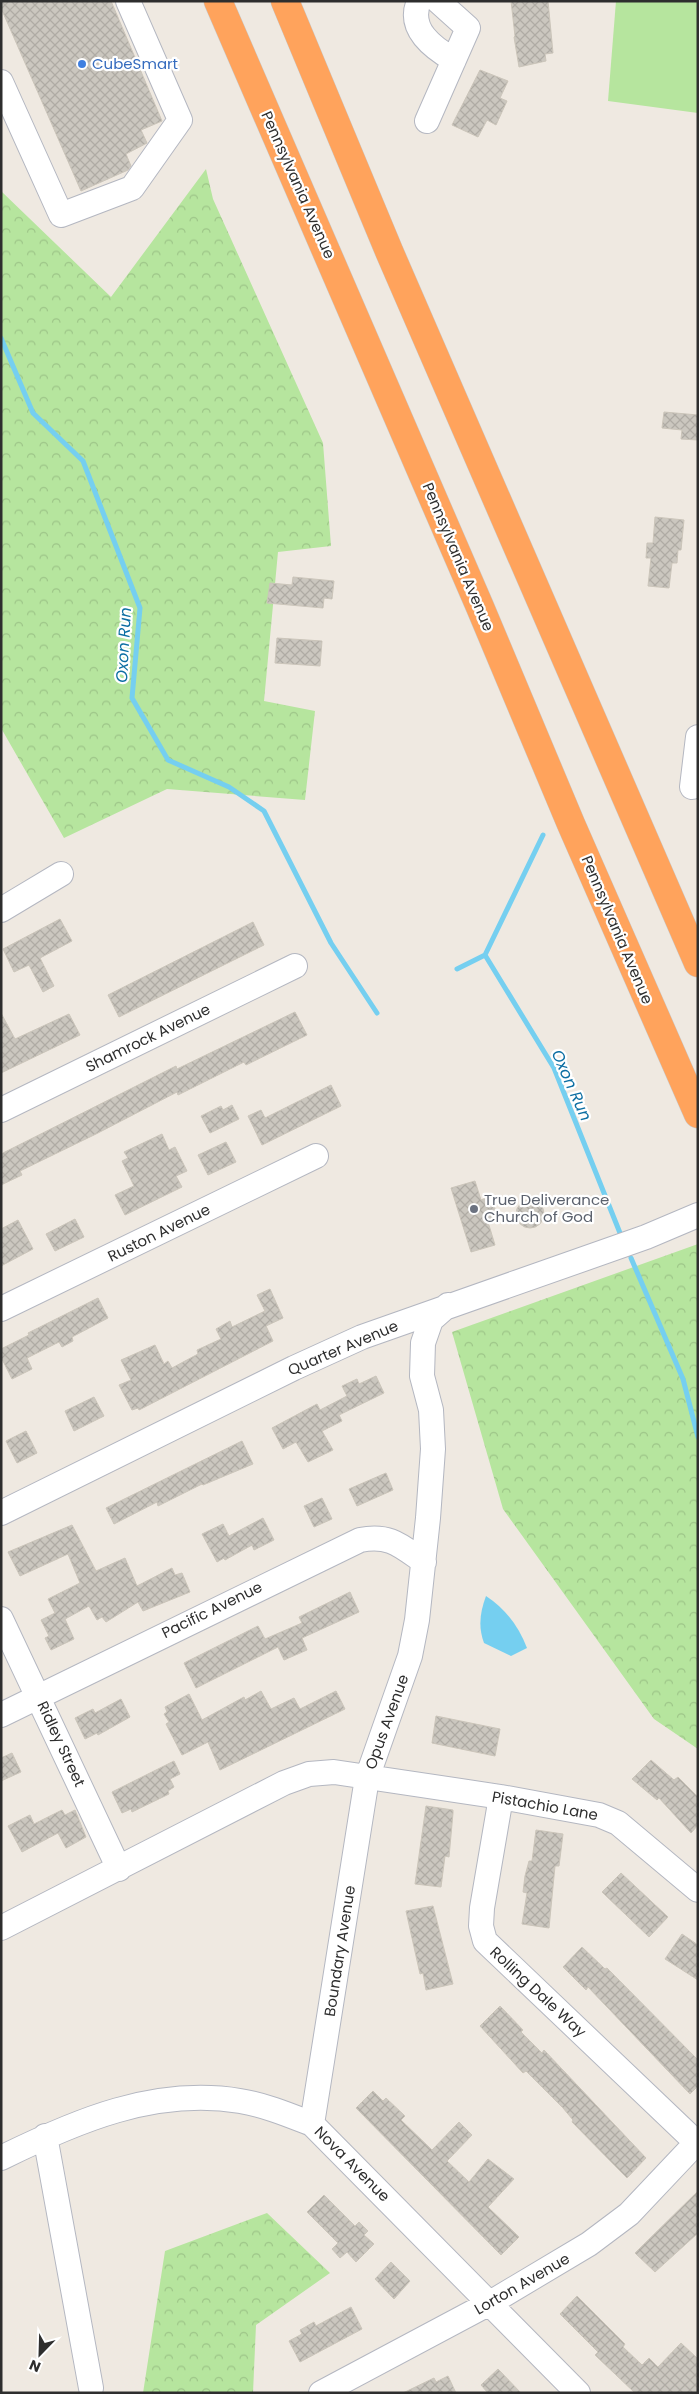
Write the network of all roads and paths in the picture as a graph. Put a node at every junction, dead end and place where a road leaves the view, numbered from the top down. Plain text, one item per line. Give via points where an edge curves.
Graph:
1 (128, 1) edge
2 (218, 1) edge
3 (285, 1) edge
4 (419, 1) edge
5 (438, 1) edge
6 (454, 60) junction
7 (1, 82) edge
8 (427, 121) dead end
9 (698, 737) edge
10 (692, 787) dead end
11 (61, 874) dead end
12 (1, 910) edge
13 (698, 963) edge
14 (295, 966) dead end
15 (1, 1110) edge
16 (698, 1114) edge
17 (316, 1156) dead end
18 (698, 1215) edge
19 (448, 1305) junction
20 (1, 1310) edge
21 (1, 1513) edge
22 (424, 1562) junction
23 (1, 1619) edge
24 (38, 1695) junction
25 (1, 1714) edge
26 (367, 1778) junction
27 (501, 1797) junction
28 (119, 1869) junction
29 (698, 1890) edge
30 (1, 1928) edge
31 (312, 2124) junction
32 (45, 2136) junction
33 (697, 2142) edge
34 (1, 2158) edge
35 (490, 2303) junction
36 (91, 2388) dead end
37 (327, 2391) edge
38 (578, 2393) edge

1 - 7 street via 180,120 132,188 61,215
2 - 16 highway, Pennsylvania Avenue
3 - 13 highway via 389,251
4 - 6 street via 416,20 423,37
5 - 6 street via 468,28
6 - 8 street
9 - 10 street
11 - 12 street
14 - 15 street, Shamrock Avenue
17 - 20 street, Ruston Avenue
18 - 19 street, Quarter Avenue via 646,1237
19 - 21 street, Quarter Avenue via 362,1337 294,1368
19 - 22 street, Opus Avenue via 432,1320 423,1344 422,1376 431,1410 432,1449
22 - 24 street, Pacific Avenue via 393,1540 374,1537 360,1540
22 - 26 street, Opus Avenue via 410,1656
23 - 24 street, Ridley Street
24 - 25 street, Pacific Avenue
24 - 28 street, Ridley Street
26 - 27 street, Pistachio Lane
26 - 28 street, Opus Avenue via 334,1772 297,1777
26 - 31 street, Boundary Avenue
27 - 29 street, Pistachio Lane via 608,1818
27 - 33 street, Rolling Dale Way via 482,1908 481,1926 485,1941
28 - 30 street, Opus Avenue
31 - 32 street, Nova Avenue via 271,2108 240,2101 182,2097 142,2102
31 - 35 street, Nova Avenue
32 - 34 street, Nova Avenue
32 - 36 street
33 - 35 street, Lorton Avenue via 611,2229
35 - 37 street, Lorton Avenue
35 - 38 street, Nova Avenue

